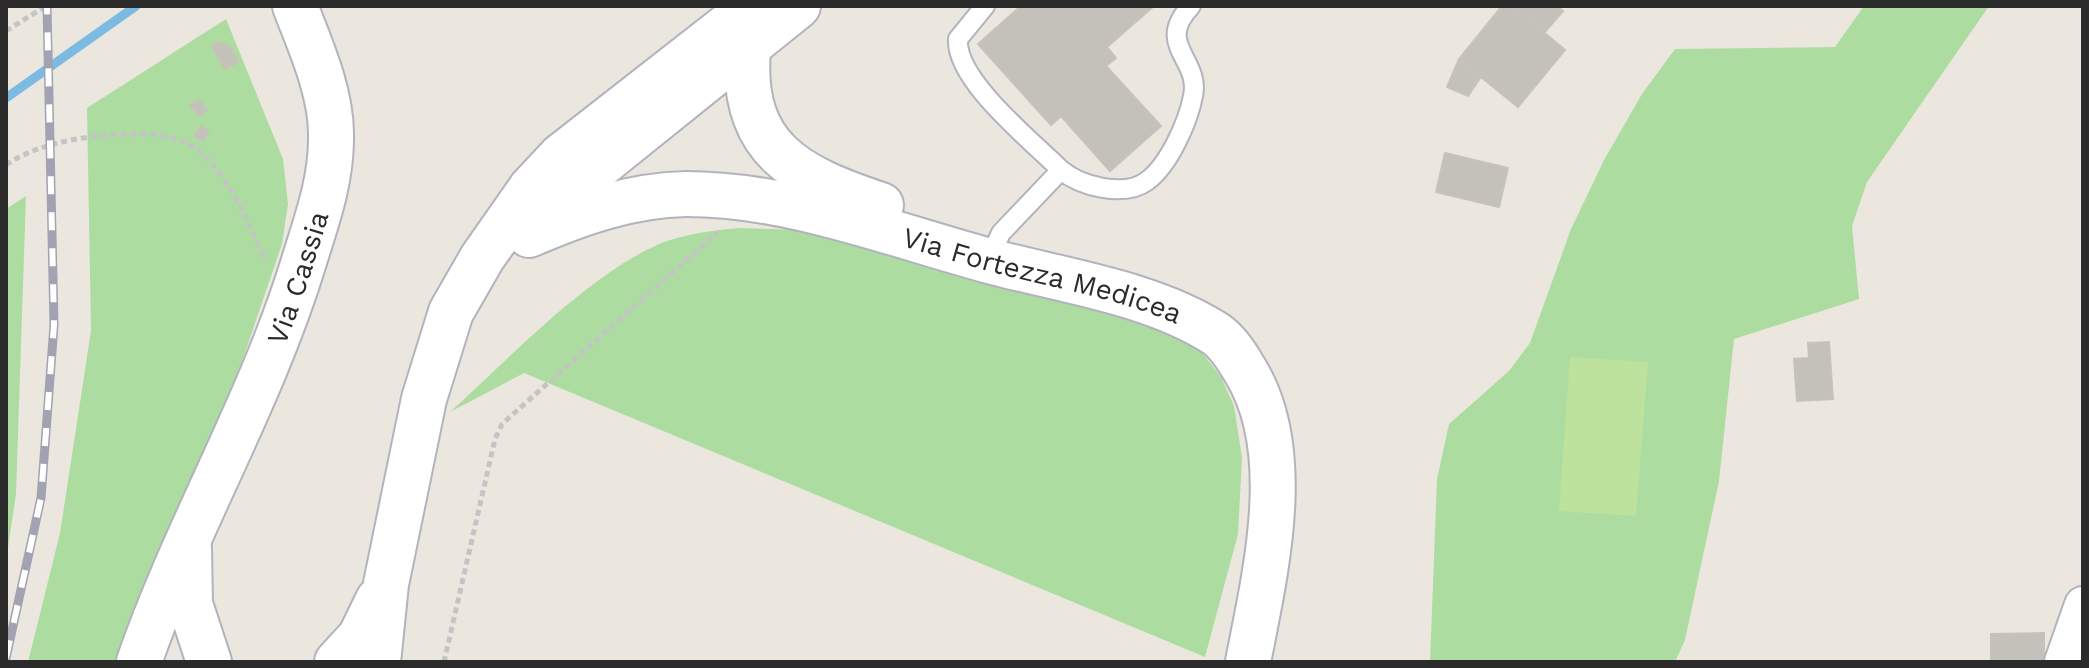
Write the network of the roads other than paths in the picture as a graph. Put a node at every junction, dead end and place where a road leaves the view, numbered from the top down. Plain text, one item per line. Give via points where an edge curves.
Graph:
1 (295, 6) edge
2 (753, 6) edge
3 (798, 6) edge
4 (985, 6) edge
5 (1191, 6) edge
6 (748, 50) junction
7 (673, 109) junction
8 (760, 134) junction
9 (1061, 170) junction
10 (531, 188) junction
11 (529, 235) junction
12 (992, 251) junction
13 (441, 348) junction
14 (189, 538) junction
15 (386, 584) junction
16 (2083, 605) edge
17 (139, 662) edge
18 (209, 662) edge
19 (337, 662) edge
20 (378, 662) edge
21 (1248, 662) edge
22 (2063, 662) edge

1 - 14 main road, Via Cassia via 316,63 331,132 326,190 290,309
2 - 10 main road via 578,140
3 - 6 main road
4 - 9 lane via 962,30 958,56 983,91
5 - 9 lane via 1178,25 1176,41 1192,79 1193,98 1152,176 1134,186 1093,188
6 - 7 main road
6 - 8 main road via 750,99
7 - 8 main road via 731,121
7 - 10 main road via 647,108 570,168
7 - 11 main road via 579,183
8 - 12 main road via 803,172 838,190
9 - 12 lane
10 - 13 main road via 451,312
11 - 12 main road, Via Fortezza Medicea via 622,202 710,195
11 - 13 main road
12 - 21 main road, Via Fortezza Medicea via 1158,289 1187,305 1218,335 1259,397 1272,452 1271,509
13 - 15 main road via 420,414
14 - 17 main road, Via Cassia
14 - 18 main road, Via Cassia via 190,604
15 - 19 main road via 360,637
15 - 20 main road
16 - 22 street

